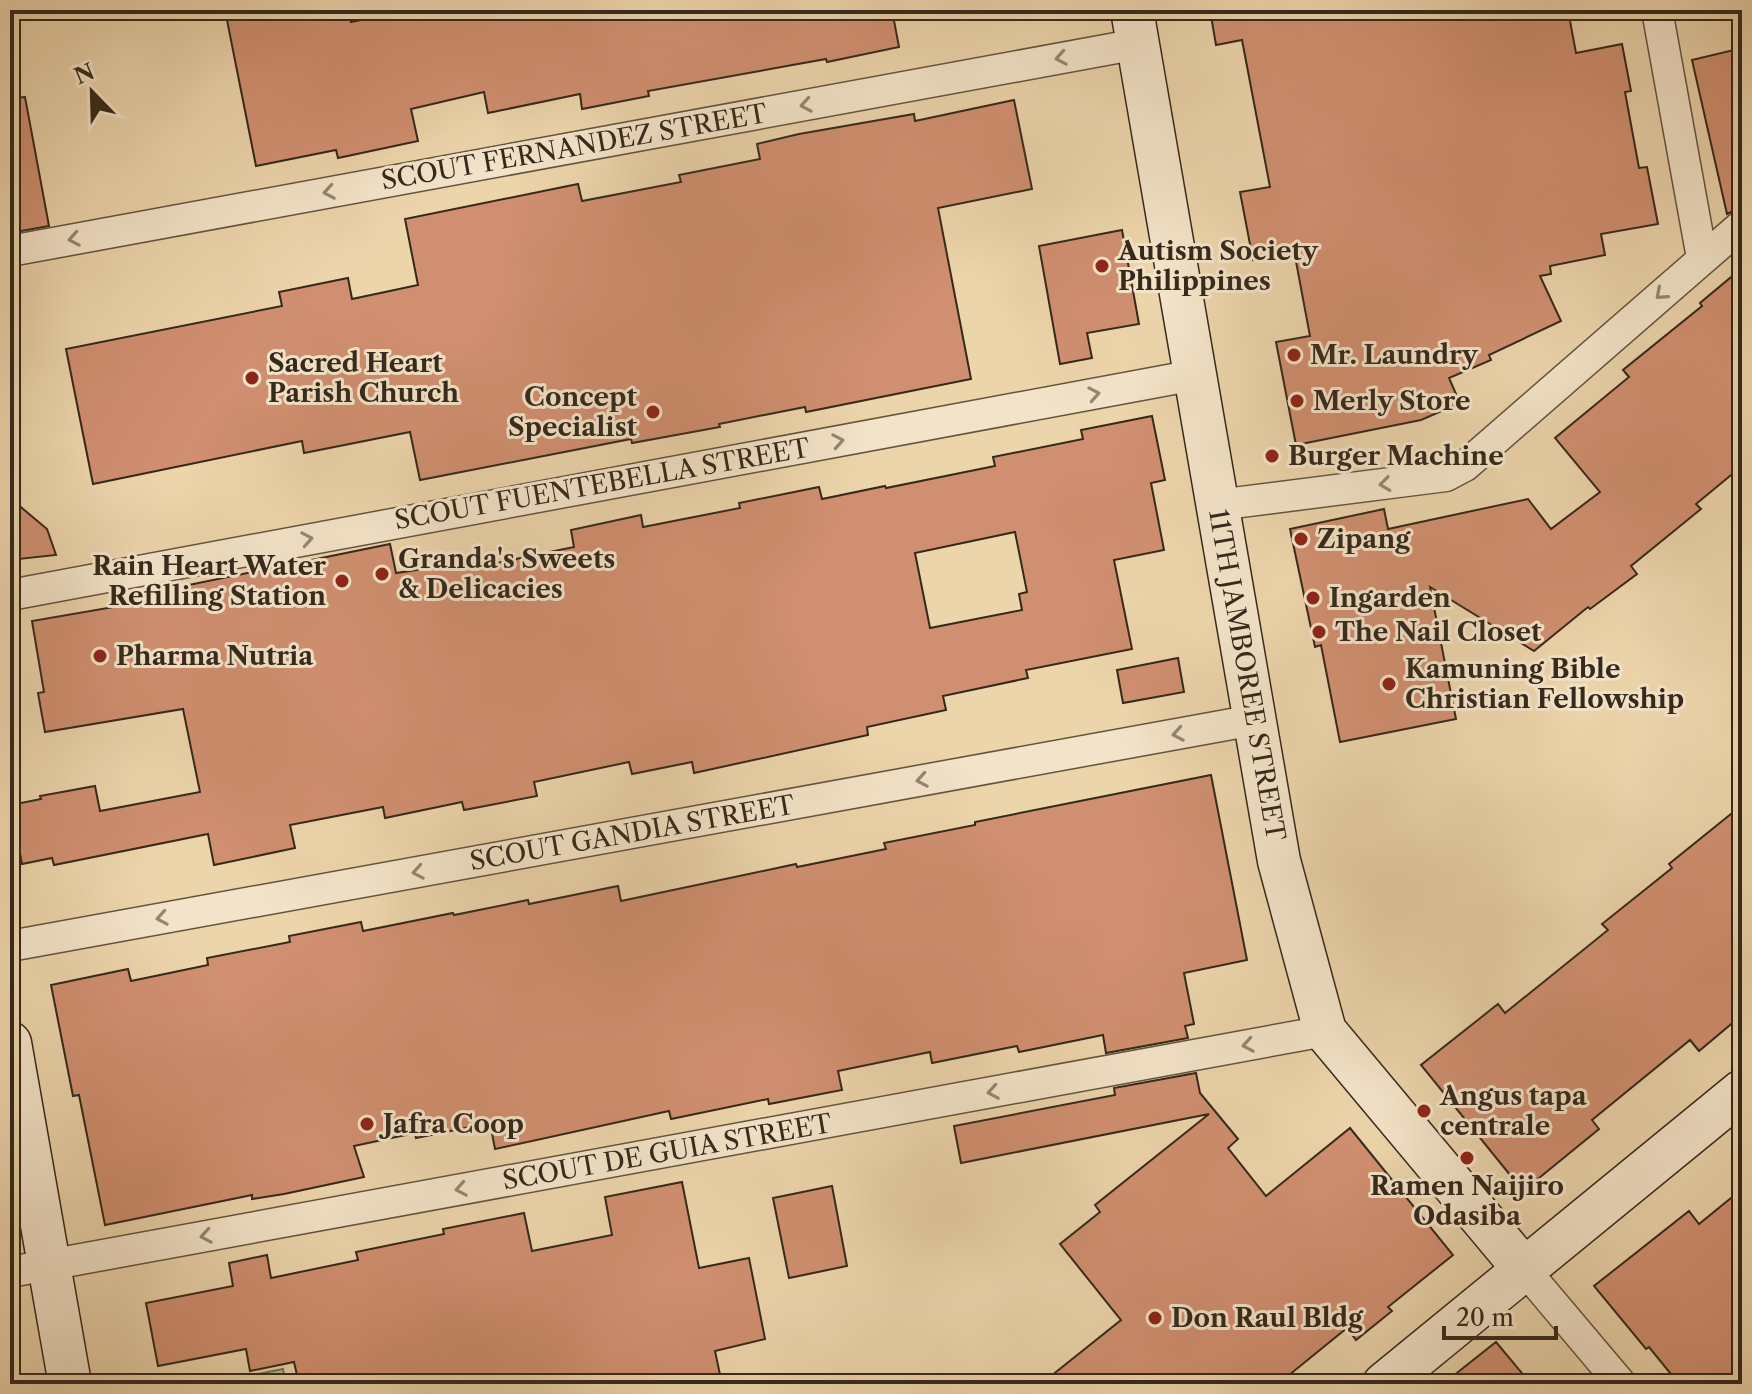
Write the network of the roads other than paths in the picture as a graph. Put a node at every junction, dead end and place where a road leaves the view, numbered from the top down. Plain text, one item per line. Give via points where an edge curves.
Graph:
1 (1657, 10) edge
2 (1135, 27) edge
3 (1742, 225) edge
4 (10, 251) edge
5 (1702, 258) junction
6 (1195, 375) junction
7 (1217, 505) junction
8 (10, 595) edge
9 (1254, 720) junction
10 (10, 946) edge
11 (1325, 1031) junction
12 (10, 1043) edge
13 (1742, 1091) edge
14 (30, 1268) edge
15 (1524, 1269) junction
16 (70, 1384) edge
17 (1384, 1384) edge
18 (1621, 1384) edge

1 - 5 street
2 -> 4 street, SCOUT FERNANDEZ STREET
2 - 6 street, 11TH JAMBOREE STREET
3 - 5 street
5 -> 7 street via 1465,466 1446,476
6 - 7 street, 11TH JAMBOREE STREET
8 -> 6 street, SCOUT FUENTEBELLA STREET
7 - 9 street, 11TH JAMBOREE STREET
9 -> 10 street, SCOUT GANDIA STREET
9 - 11 street, 11TH JAMBOREE STREET via 1279,861
11 -> 14 street, SCOUT DE GUIA STREET
11 - 15 street, 11TH JAMBOREE STREET
12 - 14 street
13 - 15 street
14 - 16 street
15 - 17 street
15 - 18 street

